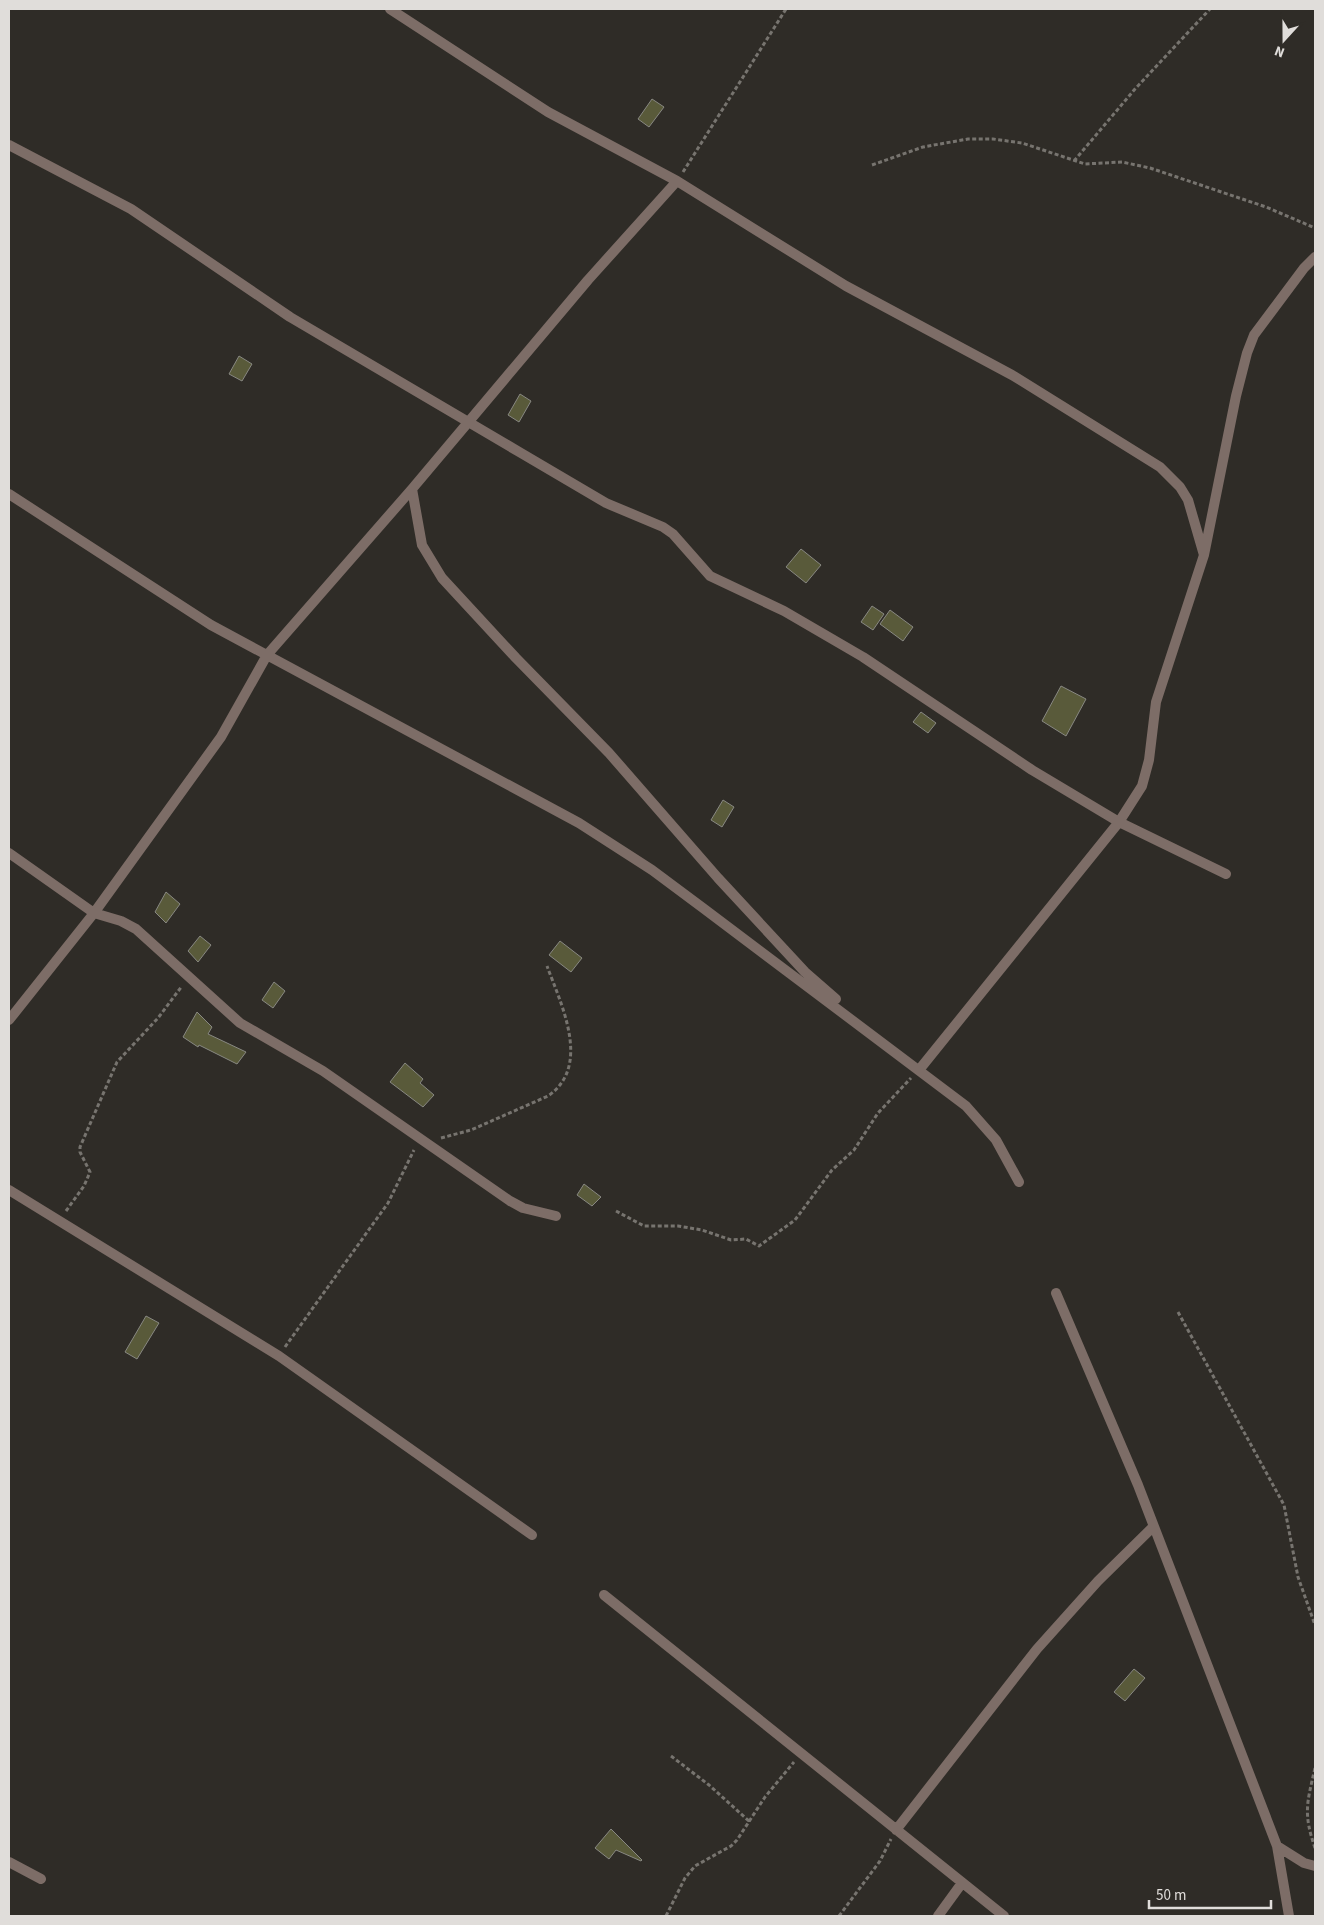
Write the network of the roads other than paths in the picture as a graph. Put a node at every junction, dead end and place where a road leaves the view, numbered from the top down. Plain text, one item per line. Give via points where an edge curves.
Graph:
1 (390, 9) edge
2 (9, 145) edge
3 (677, 181) junction
4 (1315, 258) edge
5 (468, 420) junction
6 (412, 489) junction
7 (9, 494) edge
8 (1204, 556) junction
9 (267, 655) junction
10 (1118, 822) junction
11 (9, 853) edge
12 (1226, 874) dead end
13 (94, 912) junction
14 (9, 1020) edge
15 (904, 1060) junction
16 (919, 1070) junction
17 (1019, 1182) dead end
18 (9, 1190) edge
19 (556, 1216) dead end
20 (1056, 1293) dead end
21 (1153, 1527) junction
22 (532, 1535) dead end
23 (604, 1595) dead end
24 (896, 1830) junction
25 (1277, 1846) junction
26 (9, 1862) edge
27 (1315, 1866) edge
28 (41, 1879) dead end
29 (962, 1883) junction
30 (938, 1916) edge
31 (1004, 1916) edge
32 (1289, 1916) edge

1 - 3 street via 548,112
2 - 5 street via 131,209 290,318
3 - 5 street
3 - 8 street via 846,286 1012,375 1160,467 1188,500
4 - 8 street via 1254,335 1236,396
5 - 6 street
5 - 10 street via 606,503 663,527 674,534 710,576 778,608 863,657 999,749
6 - 9 street
6 - 15 street via 422,545 442,578 609,753 804,972
7 - 9 street via 211,625
8 - 10 street via 1156,702 1149,760 1142,786
9 - 13 street via 221,737
9 - 15 street via 579,823 667,881
10 - 12 street
10 - 16 street
11 - 13 street
13 - 14 street
13 - 19 street via 136,929 240,1023 323,1071 510,1201 523,1208
15 - 16 street
16 - 17 street via 980,1119 996,1140
18 - 22 street via 279,1356
20 - 21 street
21 - 24 street via 1098,1581 1037,1649
21 - 25 street
23 - 24 street
24 - 29 street
25 - 27 street
25 - 32 street
26 - 28 street
29 - 30 street
29 - 31 street

